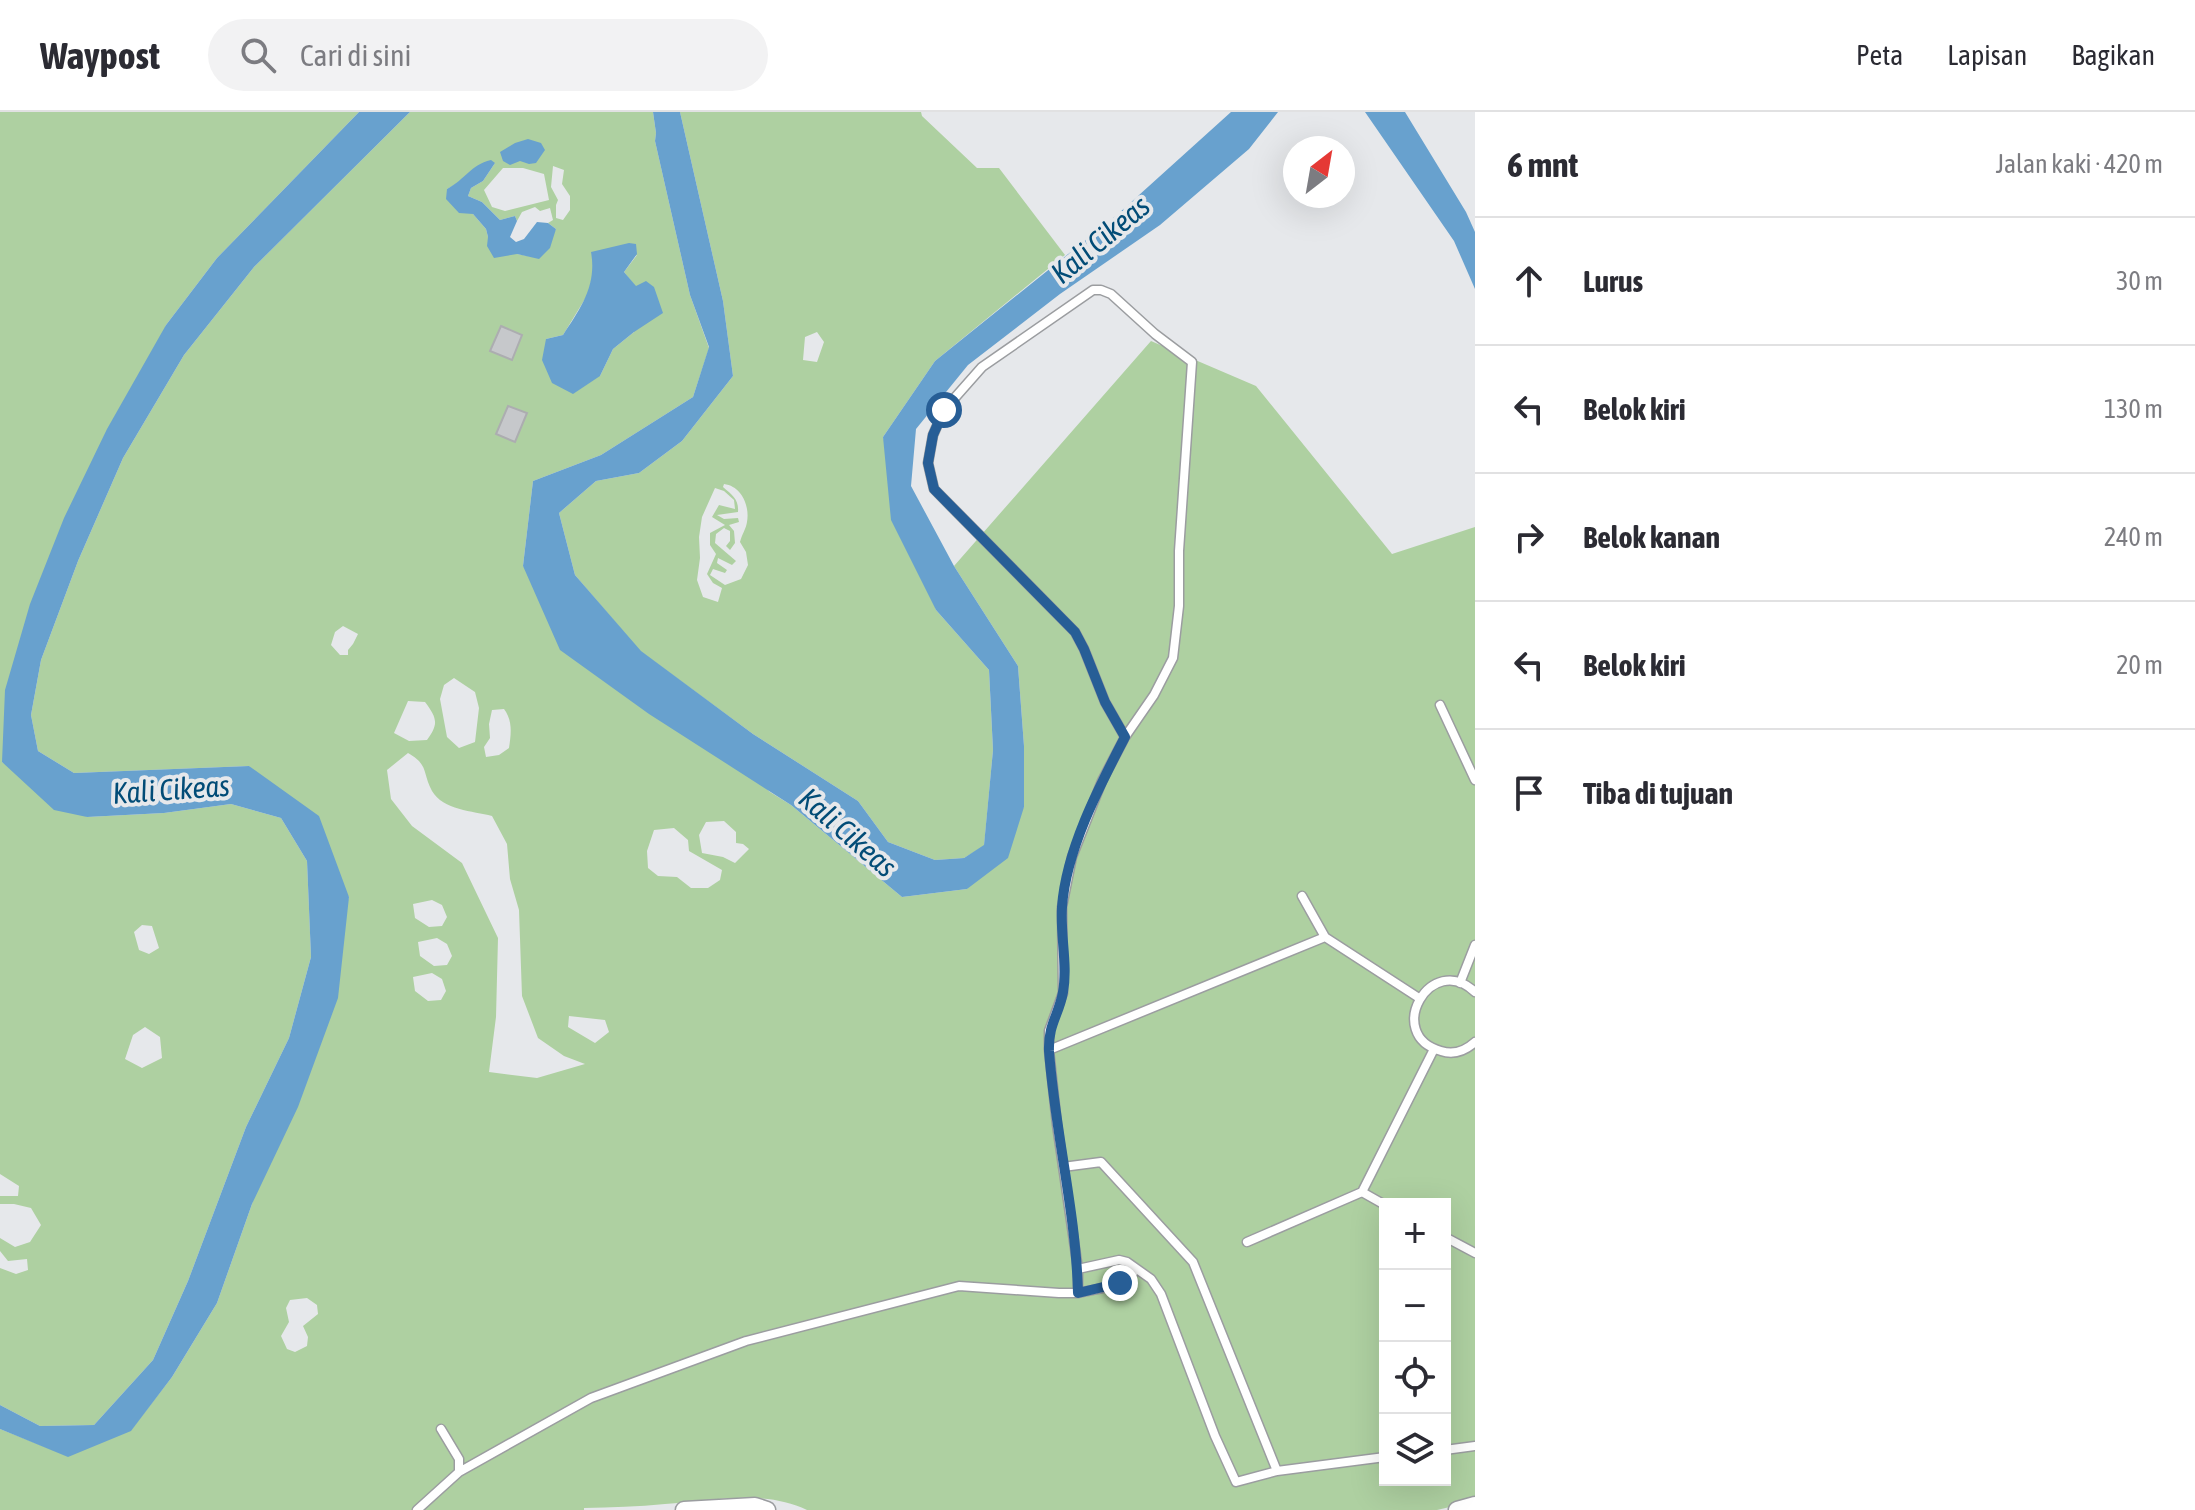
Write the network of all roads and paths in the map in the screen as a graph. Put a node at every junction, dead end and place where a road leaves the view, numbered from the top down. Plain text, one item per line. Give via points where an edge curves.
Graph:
1 (1440, 705) dead end
2 (1125, 737) junction
3 (1475, 780) edge
4 (1302, 896) dead end
5 (1325, 937) junction
6 (1475, 945) edge
7 (1460, 983) junction
8 (1475, 992) edge
9 (1419, 998) junction
10 (1475, 1042) edge
11 (1434, 1049) junction
12 (1049, 1050) junction
13 (1063, 1167) junction
14 (1362, 1192) junction
15 (1379, 1202) edge
16 (1451, 1240) edge
17 (1247, 1242) dead end
18 (1475, 1253) edge
19 (1078, 1269) junction
20 (1135, 1270) junction
21 (1078, 1293) junction
22 (441, 1429) dead end
23 (1475, 1446) edge
24 (1451, 1449) edge
25 (1379, 1458) edge
26 (1277, 1471) junction
27 (459, 1472) junction
28 (1475, 1505) edge
29 (417, 1510) edge
30 (684, 1510) edge
31 (767, 1510) edge
32 (1457, 1510) edge

1 - 3 lane
2 - 2 lane via 1173,658 1192,362 1111,294 1093,290 982,367 944,410 928,463 934,489 1075,632
2 - 12 lane via 1072,857 1062,907 1063,993 1049,1031
4 - 5 lane
5 - 9 lane
5 - 12 lane
6 - 7 lane
7 - 8 lane
7 - 9 lane via 1436,984
9 - 11 lane via 1417,1033
10 - 11 lane via 1460,1052
11 - 14 lane
12 - 13 lane
13 - 19 lane
13 - 26 lane via 1101,1162 1193,1262
14 - 15 lane
14 - 17 lane
16 - 18 lane
19 - 20 lane via 1119,1260
19 - 21 lane
20 - 21 lane via 1132,1278 1120,1283
20 - 26 lane via 1151,1279 1161,1294 1236,1482
21 - 27 lane via 959,1286 746,1341 591,1398
22 - 27 lane via 459,1459
23 - 24 lane
25 - 26 lane
27 - 29 lane
28 - 32 street
30 - 31 street

